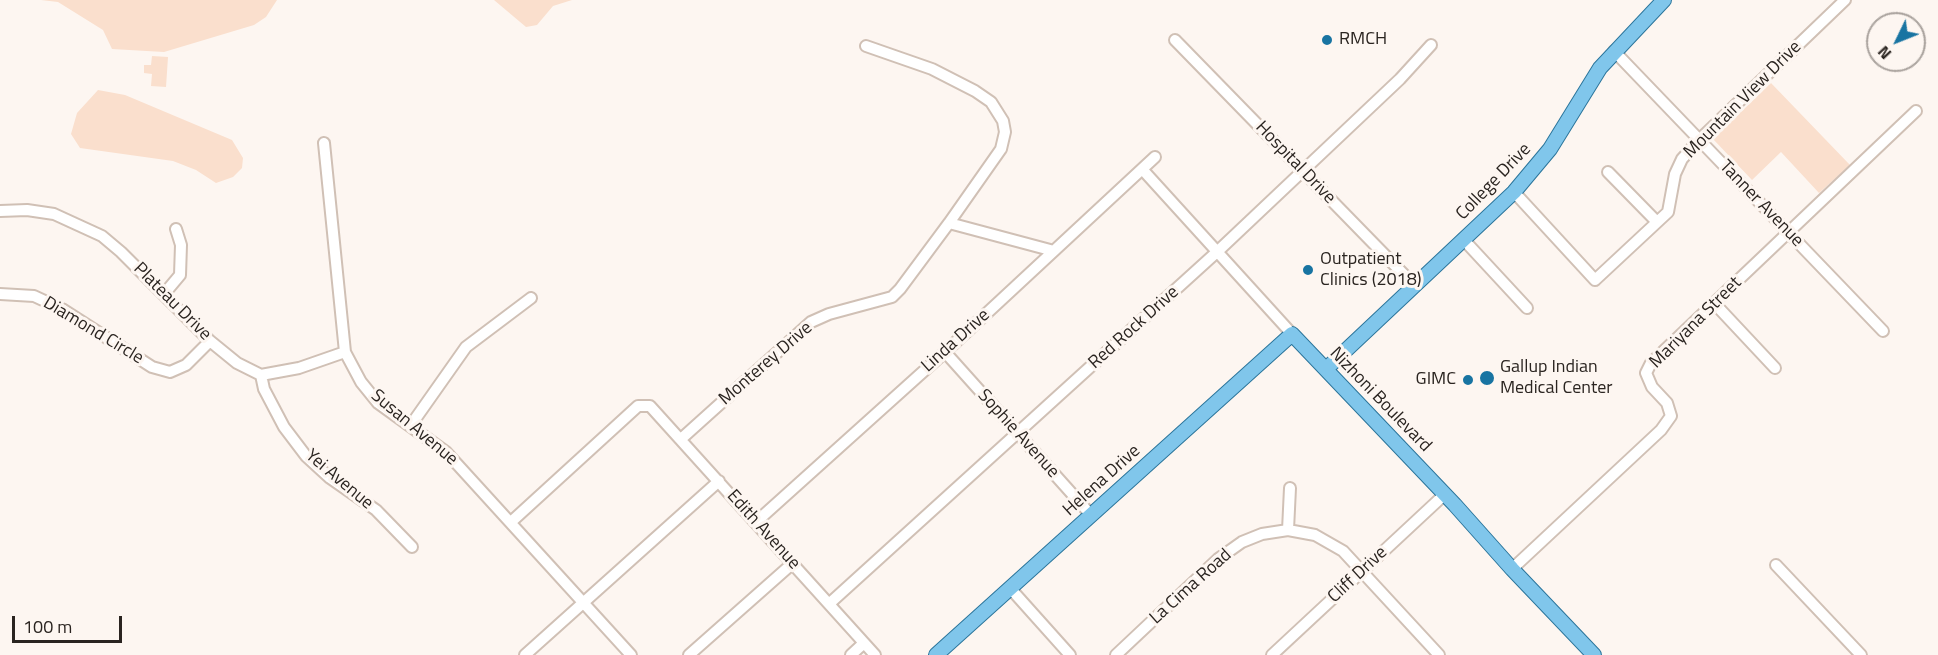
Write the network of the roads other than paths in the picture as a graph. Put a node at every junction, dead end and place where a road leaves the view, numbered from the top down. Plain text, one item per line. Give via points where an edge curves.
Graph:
1 (1664, 0) edge
2 (1845, 0) edge
3 (1175, 40) dead end
4 (1431, 45) dead end
5 (866, 46) dead end
6 (1614, 51) junction
7 (1916, 111) dead end
8 (1699, 140) junction
9 (324, 143) dead end
10 (1155, 158) dead end
11 (1142, 170) junction
12 (1302, 171) junction
13 (1608, 172) dead end
14 (1514, 192) junction
15 (0, 211) edge
16 (1657, 222) junction
17 (949, 223) junction
18 (176, 229) dead end
19 (1788, 233) junction
20 (1463, 239) junction
21 (1054, 251) junction
22 (1218, 251) junction
23 (1415, 285) junction
24 (0, 294) edge
25 (164, 294) junction
26 (531, 298) dead end
27 (1715, 304) junction
28 (1527, 308) dead end
29 (1883, 331) dead end
30 (1292, 333) junction
31 (210, 341) junction
32 (345, 352) junction
33 (945, 352) junction
34 (1775, 368) dead end
35 (1326, 369) junction
36 (261, 375) junction
37 (411, 425) junction
38 (1018, 434) junction
39 (681, 439) junction
40 (719, 482) junction
41 (1290, 488) dead end
42 (1445, 494) junction
43 (1091, 516) junction
44 (511, 522) junction
45 (756, 522) junction
46 (1288, 530) junction
47 (412, 547) dead end
48 (793, 563) junction
49 (1776, 565) dead end
50 (1512, 569) junction
51 (1362, 571) junction
52 (1010, 588) junction
53 (583, 602) junction
54 (830, 603) junction
55 (864, 643) junction
56 (1434, 653) edge
57 (1590, 654) edge
58 (525, 655) edge
59 (631, 655) edge
60 (689, 655) edge
61 (851, 655) edge
62 (875, 655) edge
63 (936, 655) edge
64 (1070, 655) edge
65 (1116, 655) edge
66 (1272, 655) edge
67 (1861, 655) edge

1 - 6 main road, College Drive
2 - 8 street, Mountain View Drive
3 - 12 street, Hospital Drive
4 - 12 street, Red Rock Drive
5 - 17 street, Monterey Drive via 932,69 975,91 991,102 1003,120 1001,149
6 - 8 street, Tanner Avenue
6 - 14 main road, College Drive via 1550,149
7 - 19 street, Mariyana Street
8 - 16 street, Mountain View Drive via 1682,159 1668,212
8 - 19 street, Tanner Avenue
9 - 32 street, Susan Avenue
10 - 11 street, Linda Drive
11 - 21 street, Linda Drive
11 - 22 street, Nizhoni Boulevard
12 - 22 street, Red Rock Drive
12 - 23 street, Hospital Drive
13 - 16 street
14 - 16 street, Mountain View Drive via 1595,280
14 - 20 main road, College Drive
15 - 25 street, Plateau Drive via 54,214 79,224 102,236
17 - 21 street
17 - 39 street, Monterey Drive via 892,297 811,322
18 - 25 street via 181,245 180,275
19 - 27 street, Mariyana Street
19 - 29 street, Tanner Avenue
20 - 23 main road, College Drive
20 - 28 street
21 - 33 street, Linda Drive
22 - 30 street, Nizhoni Boulevard
22 - 38 street, Red Rock Drive
23 - 35 main road, College Drive
24 - 31 street, Diamond Circle via 34,296 62,309 152,367 170,372 186,365
25 - 31 street, Plateau Drive
26 - 37 street via 466,347
27 - 34 street
27 - 50 street, Mariyana Street via 1651,363 1646,373 1652,387 1667,403 1671,416 1661,430
30 - 35 main road, Nizhoni Boulevard
30 - 43 main road, Helena Drive
31 - 36 street, Plateau Drive via 237,363
32 - 36 street via 299,368
32 - 37 street, Susan Avenue via 378,403
33 - 38 street, Sophie Avenue
33 - 45 street, Linda Drive
35 - 42 main road, Nizhoni Boulevard
36 - 47 street, Yei Avenue via 284,427 306,456 376,510
37 - 44 street, Susan Avenue via 446,452
38 - 43 street, Sophie Avenue
38 - 54 street, Red Rock Drive
39 - 40 street, Edith Avenue
39 - 44 street, Edith Avenue via 650,406 638,406
40 - 45 street, Edith Avenue
40 - 53 street
41 - 46 street
42 - 50 main road, Nizhoni Boulevard
42 - 51 street, Cliff Drive
43 - 52 main road, Helena Drive
44 - 53 street, Susan Avenue
45 - 48 street, Edith Avenue
46 - 51 street, La Cima Road via 1329,542
46 - 65 street, La Cima Road via 1242,542 1218,559
48 - 54 street, Edith Avenue
48 - 60 street
49 - 67 street
50 - 57 main road, Nizhoni Boulevard
51 - 56 street, La Cima Road
51 - 66 street, Cliff Drive
52 - 63 main road, Helena Drive
52 - 64 street
53 - 58 street
53 - 59 street, Susan Avenue
54 - 55 street, Edith Avenue
55 - 61 street
55 - 62 street, Edith Avenue

